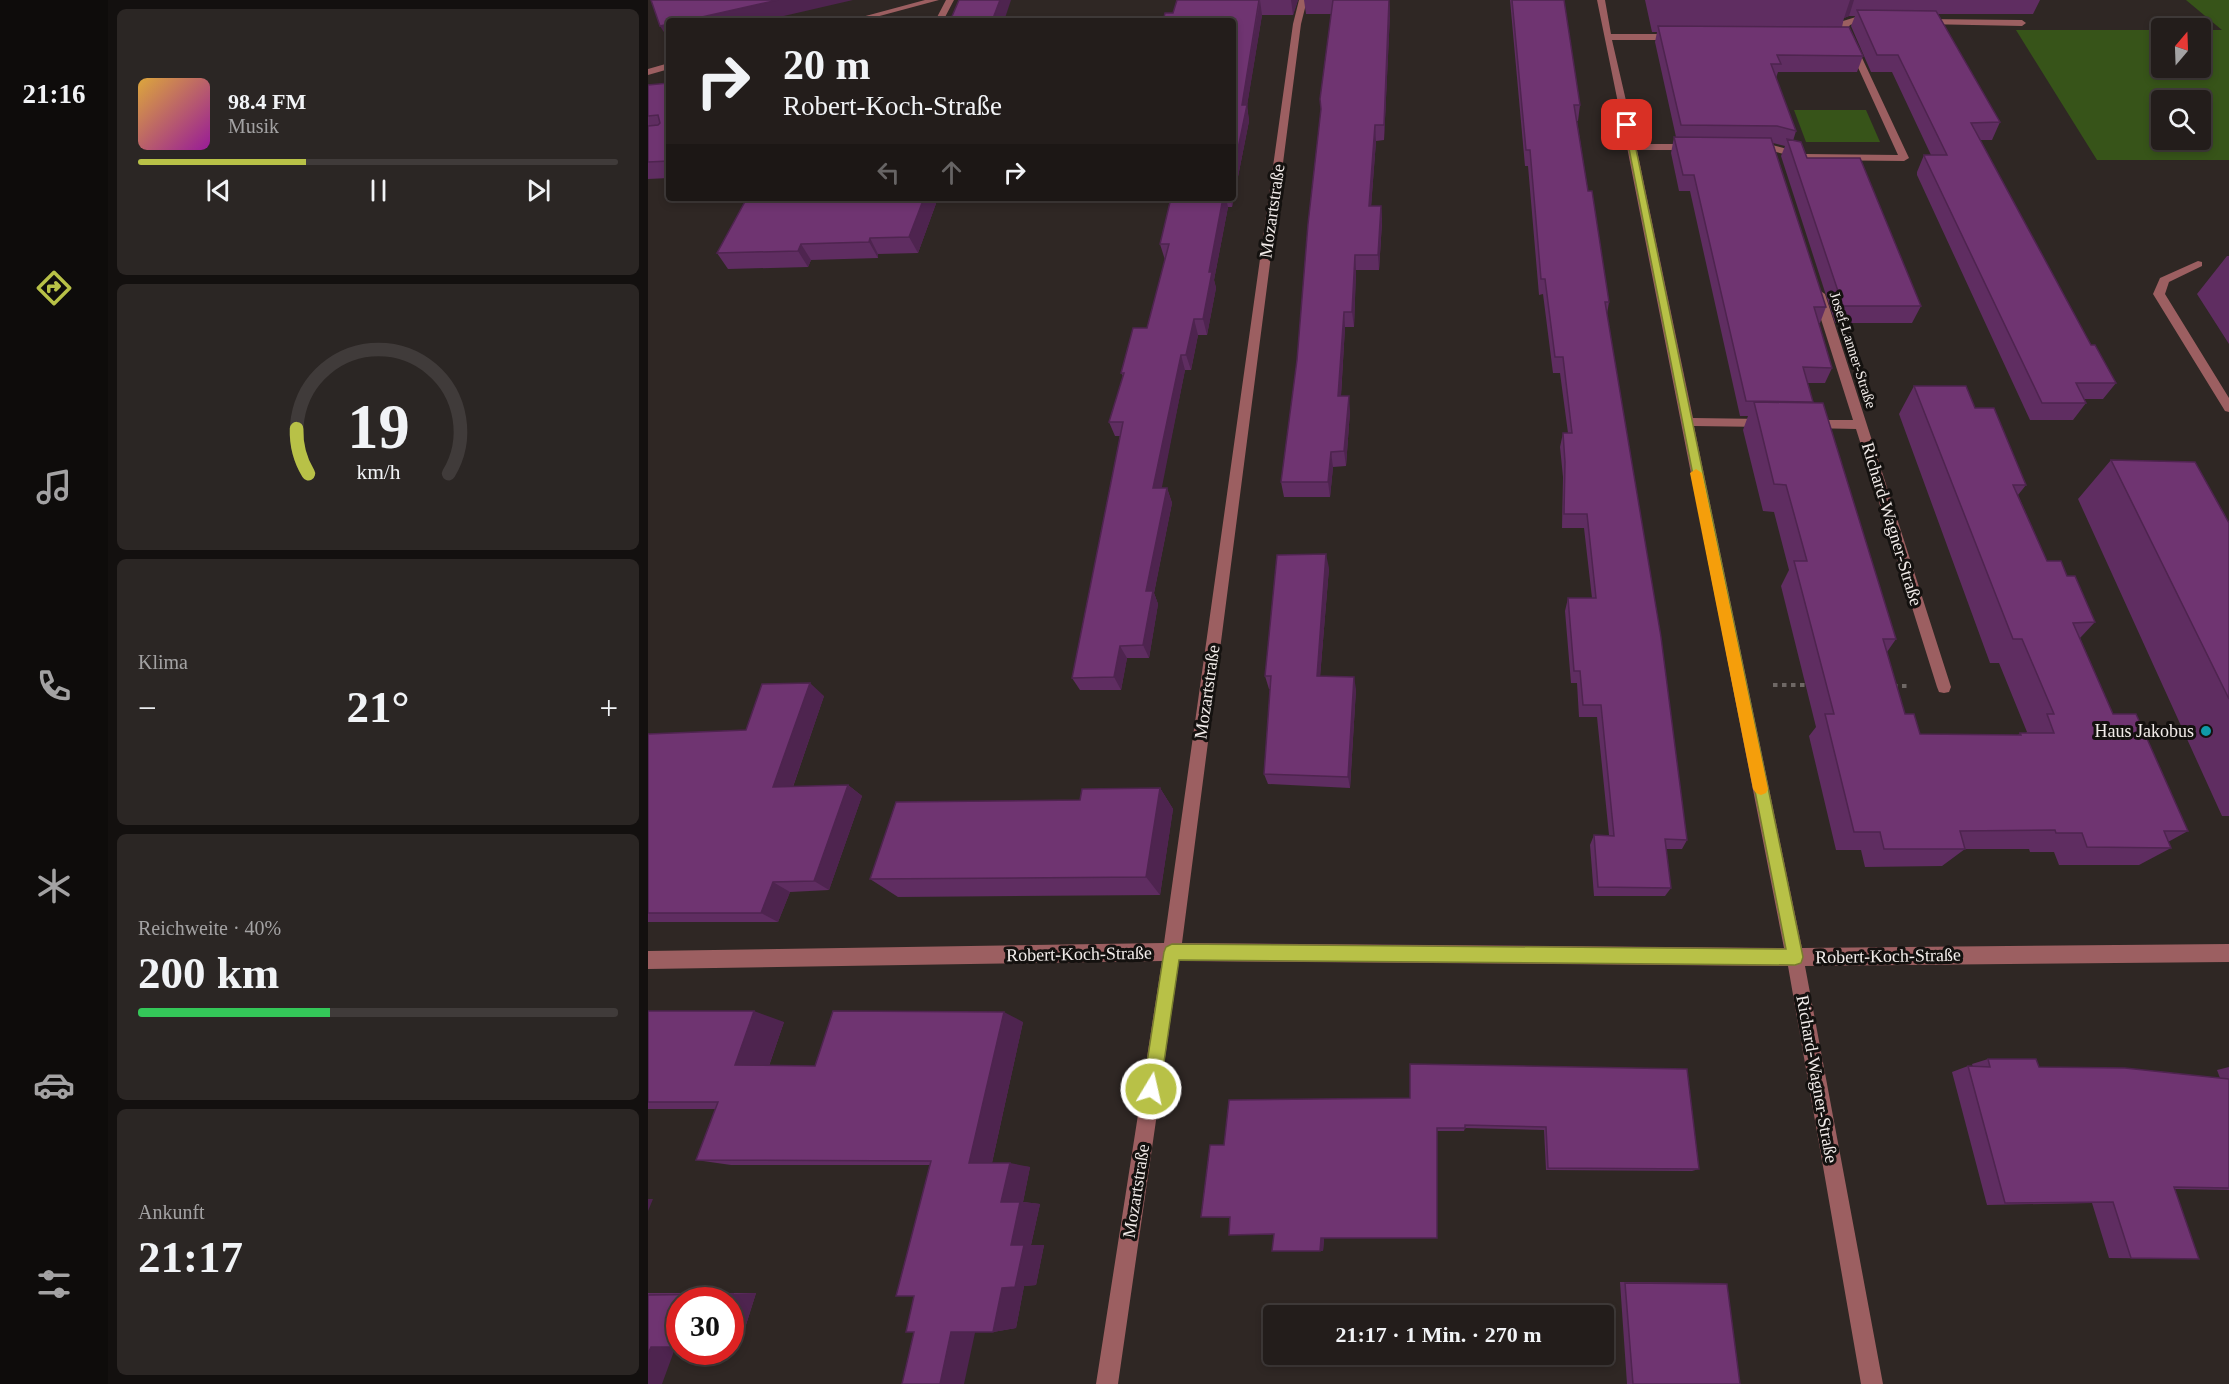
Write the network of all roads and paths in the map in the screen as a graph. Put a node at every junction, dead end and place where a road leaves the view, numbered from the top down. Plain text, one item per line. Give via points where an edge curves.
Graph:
1 (935, 0) edge
2 (950, 0) edge
3 (1303, 0) edge
4 (1601, 0) edge
5 (863, 18) edge
6 (941, 18) edge
7 (1879, 21) edge
8 (1915, 21) edge
9 (2022, 23) dead end
10 (1607, 37) junction
11 (1686, 37) edge
12 (666, 67) edge
13 (648, 72) edge
14 (1632, 147) junction
15 (1702, 147) edge
16 (1770, 151) edge
17 (2198, 264) dead end
18 (1815, 281) edge
19 (2229, 408) edge
20 (1686, 422) junction
21 (1861, 425) junction
22 (1739, 684) junction
23 (1819, 685) edge
24 (1887, 686) edge
25 (1944, 687) joint
26 (1172, 952) junction
27 (2229, 953) edge
28 (1795, 957) junction
29 (648, 960) edge
30 (1107, 1384) edge
31 (1872, 1384) edge

1 - 5 street
2 - 6 street
3 - 26 street, Mozartstraße
4 - 10 street, Richard-Wagner-Straße
7 - 16 street via 1850,21 1844,26 1844,38 1904,158 1806,157
8 - 9 street
10 - 11 street
10 - 14 street, Richard-Wagner-Straße
12 - 13 street
14 - 15 street
14 - 20 street, Richard-Wagner-Straße
17 - 19 street via 2164,280 2159,294
18 - 21 street, Josef-Lanner-Straße
20 - 21 street, Richard-Wagner-Straße
20 - 22 street, Richard-Wagner-Straße
21 - 25 street, Richard-Wagner-Straße
22 - 23 path
22 - 28 street, Richard-Wagner-Straße
24 - 25 path
26 - 28 street, Robert-Koch-Straße
26 - 29 street, Robert-Koch-Straße
26 - 30 street, Mozartstraße
27 - 28 street, Robert-Koch-Straße
28 - 31 street, Richard-Wagner-Straße

